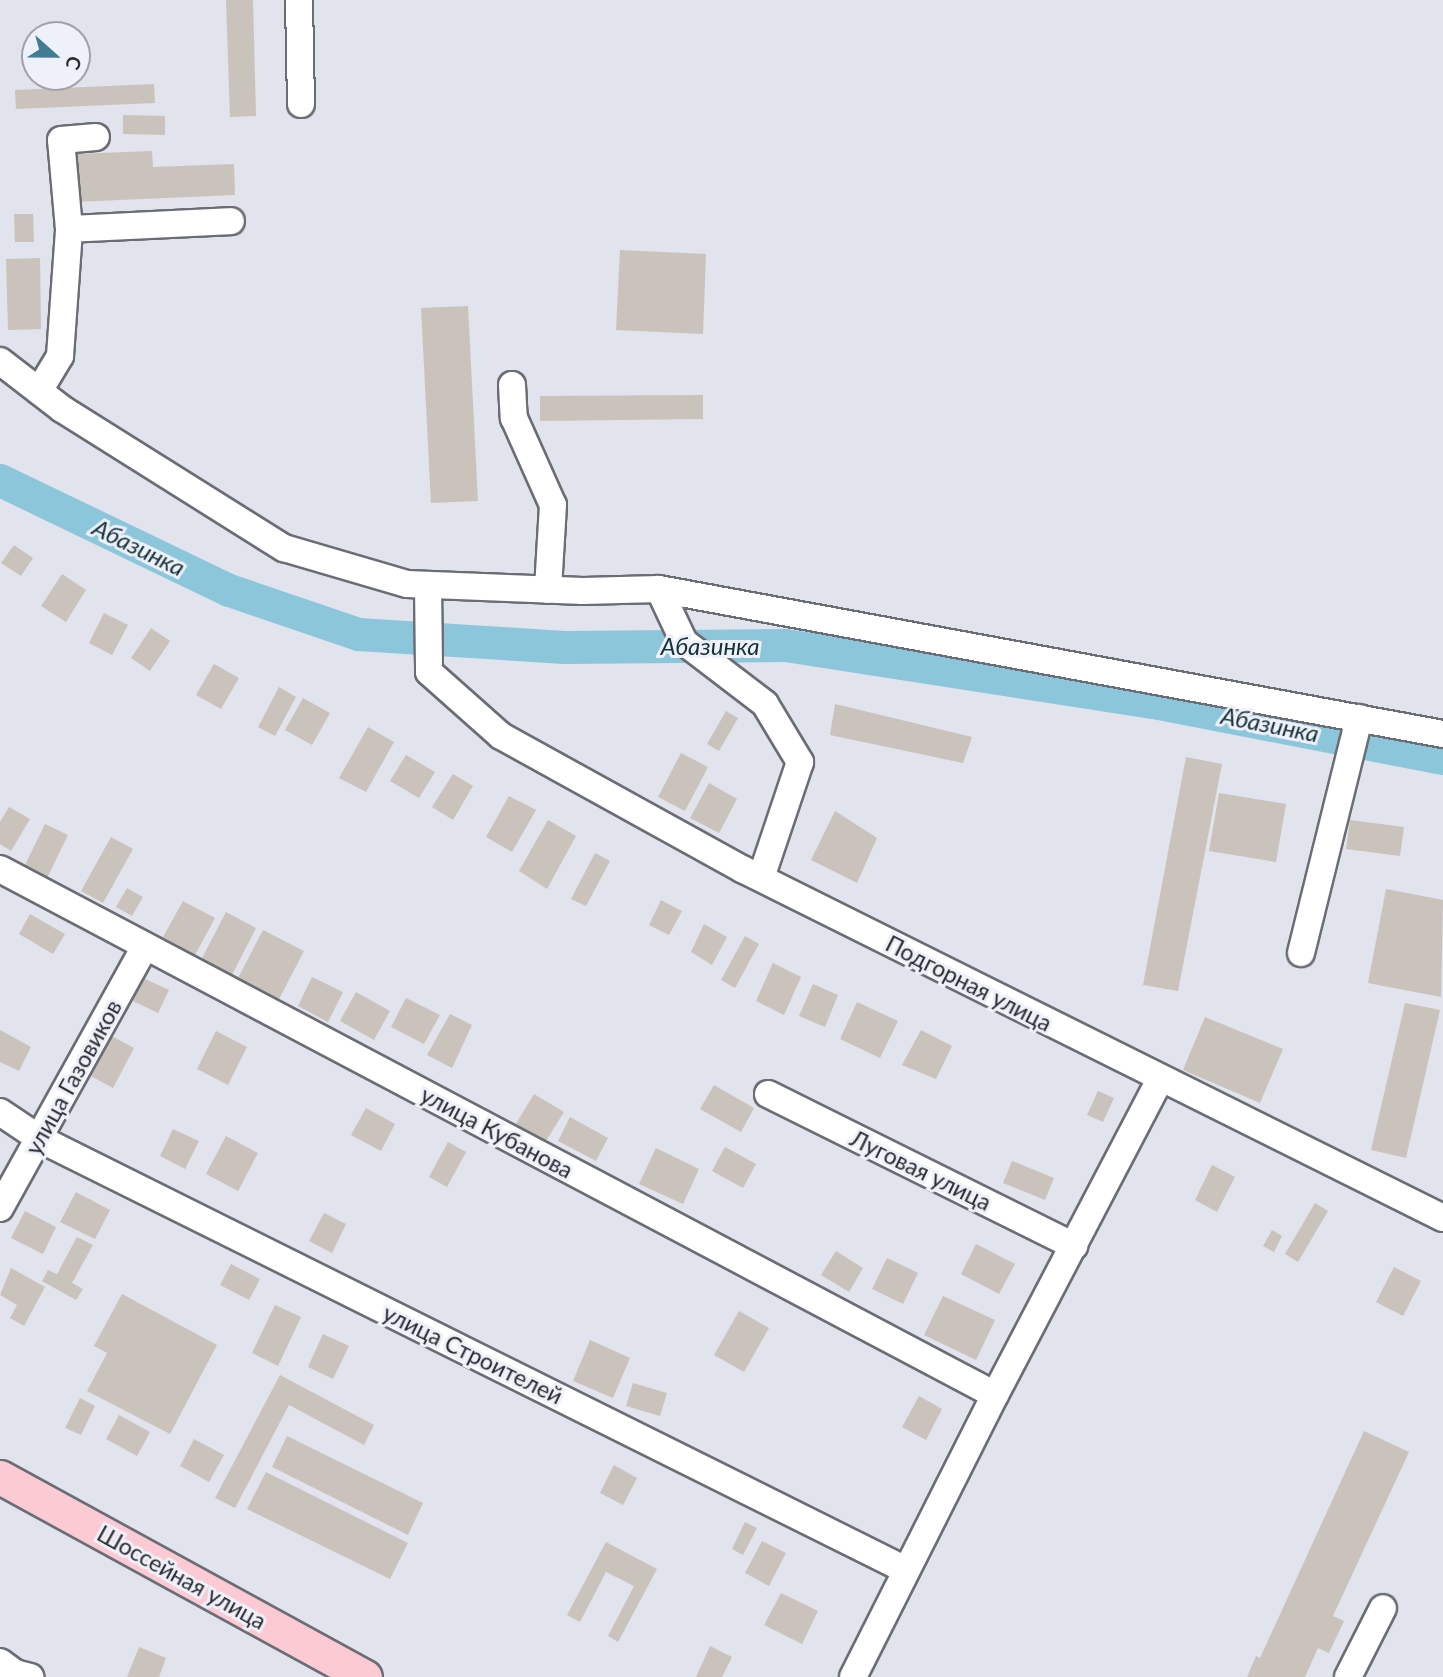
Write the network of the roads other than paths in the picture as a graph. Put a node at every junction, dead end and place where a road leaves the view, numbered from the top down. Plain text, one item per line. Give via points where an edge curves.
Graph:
1 (299, 0) edge
2 (302, 104) dead end
3 (96, 138) dead end
4 (230, 221) dead end
5 (69, 229) junction
6 (0, 361) edge
7 (512, 385) dead end
8 (39, 391) junction
9 (428, 585) junction
10 (659, 589) junction
11 (548, 590) junction
12 (1359, 718) junction
13 (1443, 734) edge
14 (0, 869) edge
15 (761, 877) junction
16 (145, 946) junction
17 (1301, 953) dead end
18 (1160, 1079) junction
19 (768, 1094) dead end
20 (0, 1112) edge
21 (40, 1139) junction
22 (0, 1208) edge
23 (1443, 1217) edge
24 (1073, 1246) junction
25 (995, 1395) junction
26 (0, 1477) edge
27 (0, 1486) edge
28 (906, 1570) junction
29 (1383, 1608) dead end
30 (0, 1662) edge
31 (30, 1677) edge
32 (349, 1677) edge
33 (365, 1677) edge
34 (853, 1677) edge
35 (1348, 1677) edge

1 - 2 street
3 - 5 street via 61,140
4 - 5 street
5 - 8 street via 60,356
6 - 8 street
7 - 11 street via 514,418 553,505
8 - 9 street via 62,410 284,548 407,584
9 - 11 street
9 - 15 street, Подгорная улица via 429,672 501,736
10 - 11 street
10 - 12 street
10 - 15 street via 684,642 765,705 800,762
12 - 13 street
12 - 17 street
14 - 16 street, улица Кубанова
15 - 18 street, Подгорная улица
16 - 21 street, улица Газовиков
16 - 25 street, улица Кубанова
18 - 23 street, Подгорная улица
18 - 24 street
19 - 24 street, Луговая улица
20 - 21 street, улица Строителей
21 - 22 street, улица Газовиков
21 - 28 street, улица Строителей
24 - 25 street
25 - 28 street
26 - 33 main road, Шоссейная улица
27 - 32 main road, Шоссейная улица
28 - 34 street
29 - 35 street
30 - 31 street

